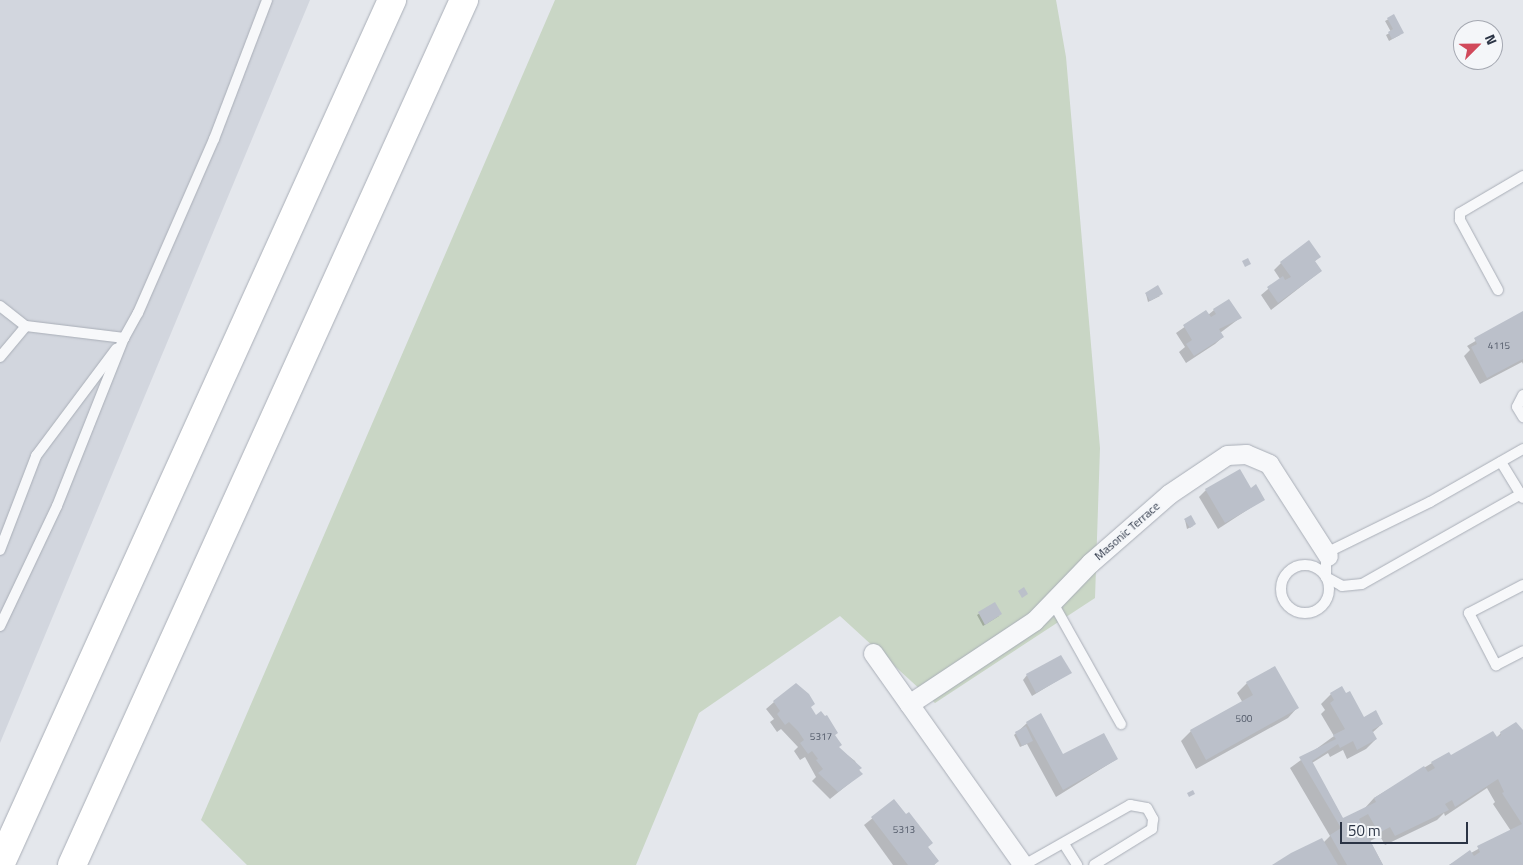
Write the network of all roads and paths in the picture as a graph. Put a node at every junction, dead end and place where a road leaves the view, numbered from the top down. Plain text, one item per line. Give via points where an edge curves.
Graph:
1 (267, 0) edge
2 (392, 0) edge
3 (464, 0) edge
4 (1523, 176) edge
5 (1498, 290) dead end
6 (0, 306) edge
7 (26, 326) junction
8 (124, 338) junction
9 (0, 357) edge
10 (1523, 395) edge
11 (1523, 418) edge
12 (1523, 450) edge
13 (1501, 462) junction
14 (1522, 495) edge
15 (0, 550) edge
16 (1328, 556) junction
17 (1326, 577) junction
18 (1523, 585) edge
19 (1053, 603) junction
20 (0, 626) edge
21 (1523, 651) edge
22 (873, 653) dead end
23 (909, 704) junction
24 (1121, 724) dead end
25 (1064, 844) junction
26 (0, 865) edge
27 (72, 865) edge
28 (1023, 865) edge
29 (1077, 865) edge
30 (1094, 865) edge

1 - 8 lane via 214,139
2 - 26 highway
3 - 27 highway
4 - 5 lane via 1460,213 1460,220
6 - 7 lane
7 - 8 lane
7 - 9 lane
8 - 15 lane via 36,456
8 - 20 lane via 57,506
10 - 11 lane via 1517,407
12 - 13 lane
13 - 14 lane
13 - 16 lane via 1390,523 1345,542
14 - 17 lane via 1362,584 1342,586
16 - 17 lane via 1324,569
16 - 19 street, Masonic Terrace via 1269,464 1246,454 1232,454 1207,466 1169,494 1090,563
17 - 17 lane via 1308,564 1293,567 1282,578 1284,601 1295,611 1310,613 1317,610 1327,599
18 - 21 lane via 1469,614 1496,665
19 - 23 street, Masonic Terrace via 1003,643
19 - 24 lane
22 - 23 street
23 - 28 street
25 - 28 lane
25 - 29 lane
25 - 30 lane via 1130,805 1147,808 1153,819 1152,829

